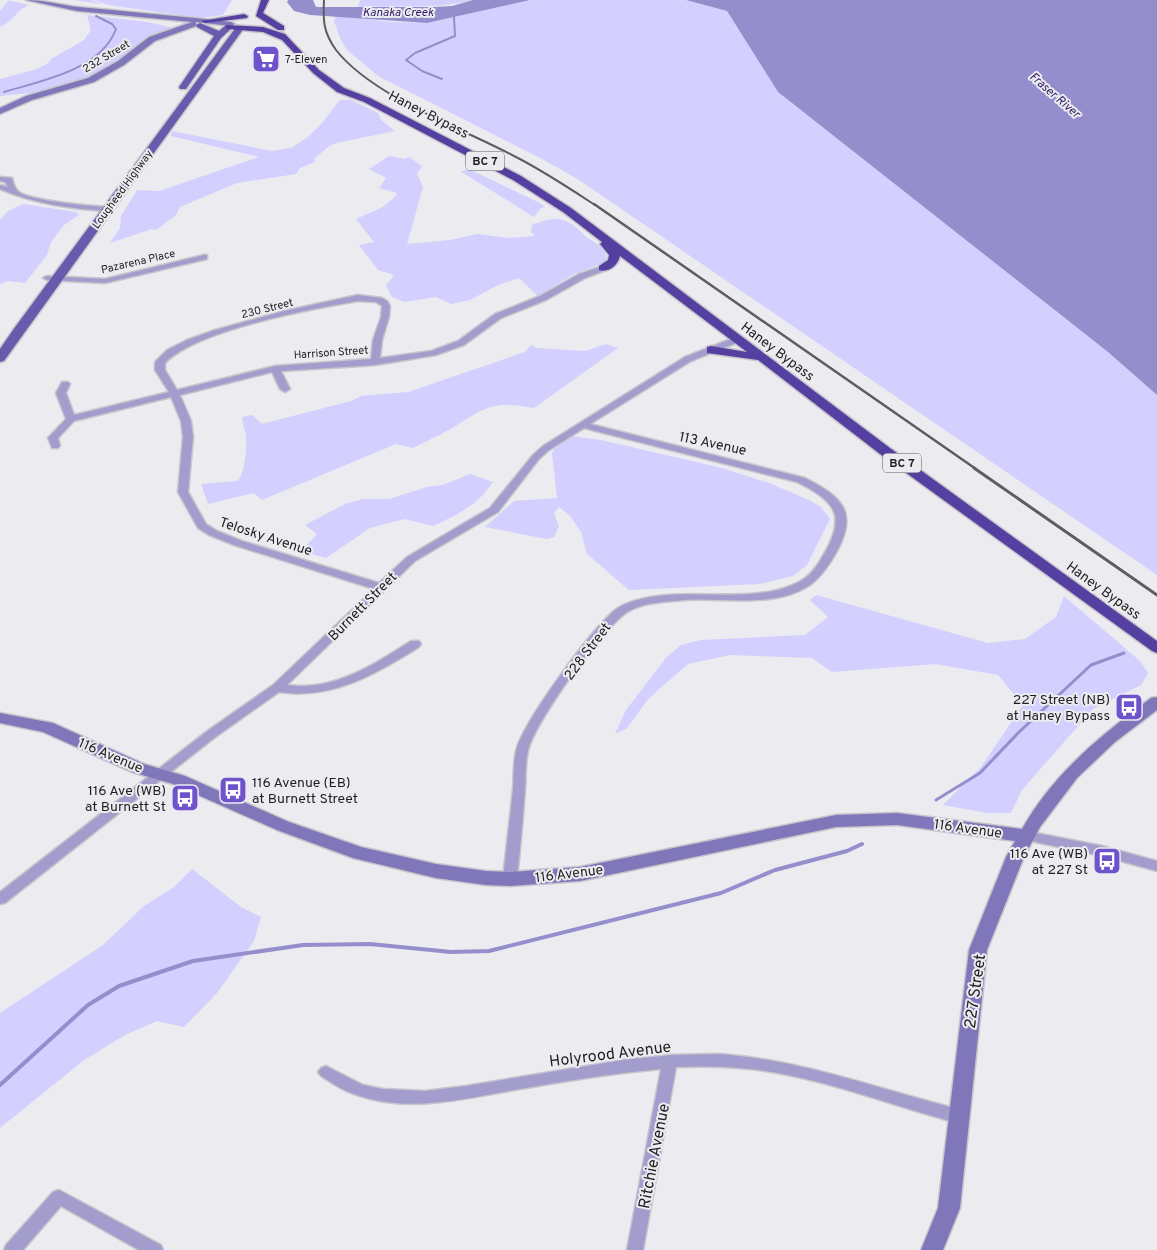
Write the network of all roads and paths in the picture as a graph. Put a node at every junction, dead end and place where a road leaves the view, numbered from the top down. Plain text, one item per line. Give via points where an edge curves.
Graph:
1 (30, 0) edge
2 (265, 0) edge
3 (250, 8) dead end
4 (114, 12) junction
5 (200, 24) junction
6 (235, 27) junction
7 (281, 28) junction
8 (218, 36) junction
9 (0, 100) edge
10 (366, 100) junction
11 (16, 103) junction
12 (0, 111) edge
13 (2, 182) edge
14 (103, 209) junction
15 (595, 234) junction
16 (204, 257) dead end
17 (603, 268) junction
18 (646, 272) junction
19 (52, 278) junction
20 (720, 327) junction
21 (736, 340) junction
22 (0, 342) edge
23 (710, 350) junction
24 (0, 358) edge
25 (160, 358) joint
26 (760, 358) junction
27 (375, 362) junction
28 (276, 369) junction
29 (65, 384) dead end
30 (285, 388) dead end
31 (174, 393) junction
32 (72, 419) junction
33 (582, 425) junction
34 (54, 442) dead end
35 (833, 501) joint
36 (380, 587) junction
37 (415, 644) dead end
38 (1157, 648) edge
39 (277, 688) junction
40 (1157, 702) edge
41 (0, 718) edge
42 (159, 774) junction
43 (1026, 836) junction
44 (1157, 866) edge
45 (510, 879) junction
46 (0, 899) edge
47 (670, 1062) junction
48 (326, 1072) dead end
49 (958, 1116) junction
50 (12, 1250) edge
51 (155, 1250) edge
52 (635, 1250) edge
53 (932, 1250) edge

1 - 4 main road
2 - 7 highway, BC 7 via 258,14
3 - 6 highway, Lougheed Highway
4 - 5 main road
4 - 5 main road
5 - 6 main road
5 - 6 highway
5 - 8 main road
5 - 11 main road, 232 Street via 152,40 91,80
6 - 7 highway, Haney Bypass / BC 7
6 - 8 main road, Lougheed Highway
6 - 10 highway, Haney Bypass / BC 7 via 284,37 315,71 340,89
6 - 14 main road, Lougheed Highway
7 - 10 highway, Haney Bypass / BC 7 via 295,34 322,66 339,81 365,96
8 - 14 main road, Lougheed Highway
9 - 11 main road
10 - 15 highway, Haney Bypass / BC 7 via 517,178 567,210
11 - 12 main road, 232 Street
13 - 14 street via 29,199 65,207
14 - 19 main road, Lougheed Highway
15 - 17 highway via 615,255 613,262
15 - 18 highway, Haney Bypass / BC 7
16 - 19 street, Pazarena Place via 105,280
17 - 18 highway via 634,268
17 - 27 street, Harrison Street via 498,316 461,343 433,353
18 - 20 highway, Haney Bypass / BC 7
19 - 22 main road, Lougheed Highway
19 - 24 main road, Lougheed Highway
20 - 21 highway, Haney Bypass / BC 7
20 - 23 highway via 722,338
21 - 23 street, Burnett Street
21 - 26 highway, Haney Bypass / BC 7
23 - 26 highway
23 - 33 street, Burnett Street via 688,359
25 - 27 street, 230 Street via 174,349 224,330 348,300 369,298 384,303 388,312 379,334
25 - 31 street, Telosky Avenue via 160,370
26 - 38 highway, Haney Bypass / BC 7
27 - 28 street, Harrison Street
28 - 30 street
28 - 31 street, Harrison Street
29 - 32 street via 62,393
31 - 32 street, Harrison Street
31 - 36 street, Telosky Avenue via 187,430 183,492 206,530
32 - 34 street
33 - 35 street, 113 Avenue via 794,477 812,485
33 - 36 street, Burnett Street via 536,457 494,510 419,553
35 - 45 street, 228 Street via 842,516 843,530 820,570 804,584 758,596 658,600 627,608 604,627 538,719 524,744
36 - 39 street, Burnett Street
37 - 39 street via 389,661 344,682 310,690
39 - 42 street, Burnett Street
40 - 43 main road, 227 Street via 1109,738 1071,774
41 - 42 main road, 116 Avenue via 47,727 138,768
42 - 45 main road, 116 Avenue via 283,826 358,853 436,871
42 - 46 street, Burnett Street
43 - 44 street, 116 Avenue via 1102,850
43 - 45 main road, 116 Avenue via 898,819 836,821 580,874
43 - 49 main road, 227 Street via 978,950
47 - 48 street, Holyrood Avenue via 621,1066 475,1092 425,1097 363,1091
47 - 49 street, Holyrood Avenue via 719,1060 789,1069
47 - 52 street, Ritchie Avenue
49 - 53 main road, 227 Street via 949,1208
50 - 51 street via 59,1197

